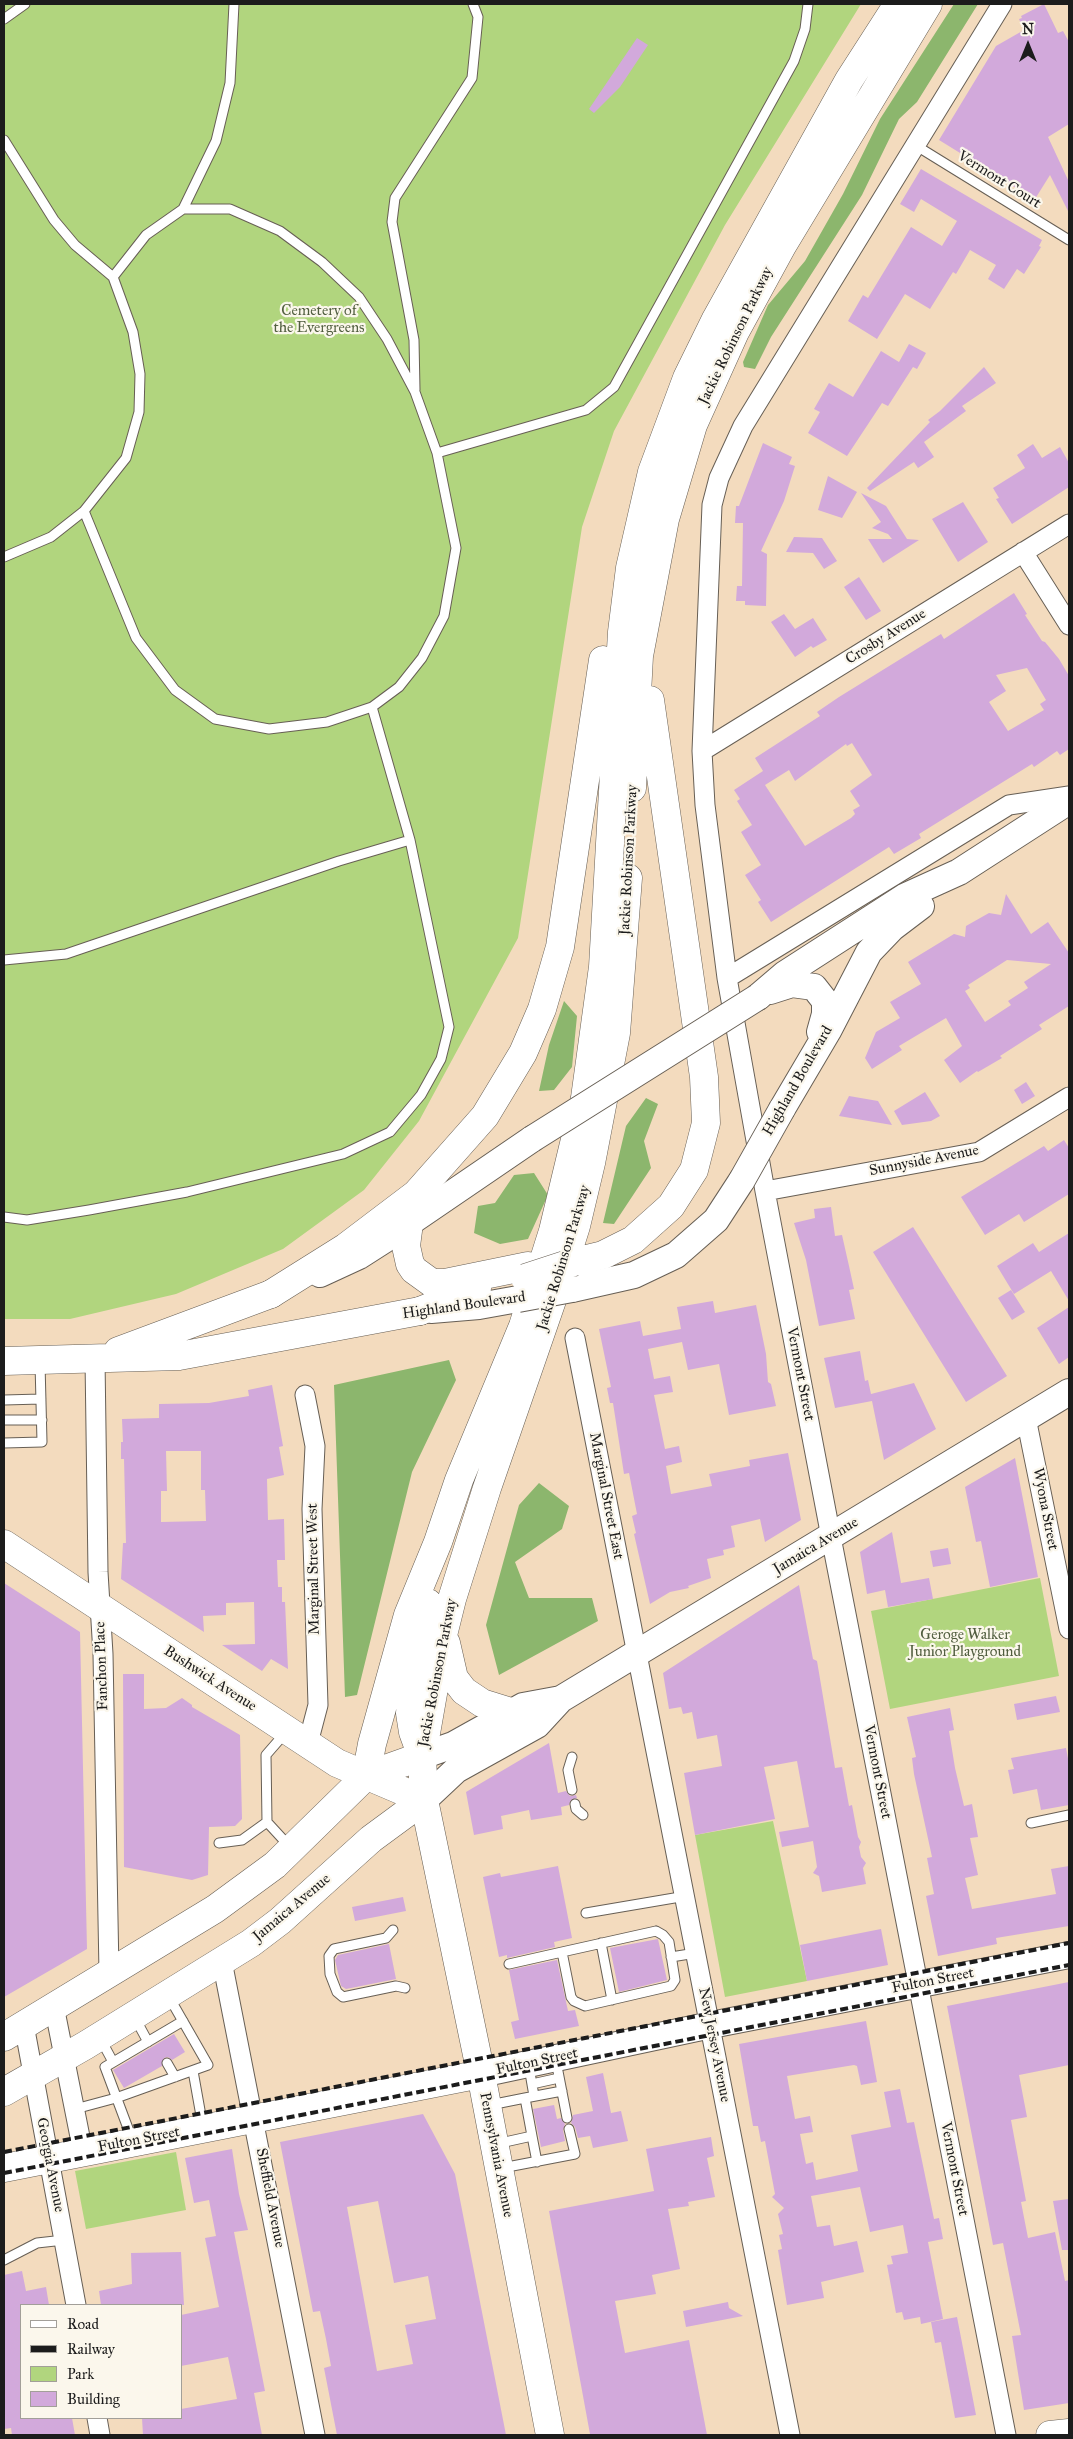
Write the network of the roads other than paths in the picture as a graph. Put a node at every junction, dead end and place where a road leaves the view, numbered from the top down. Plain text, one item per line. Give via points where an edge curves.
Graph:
1 (25, 4) edge
2 (234, 4) edge
3 (473, 4) edge
4 (808, 4) edge
5 (898, 4) edge
6 (928, 4) edge
7 (1002, 4) edge
8 (4, 18) edge
9 (4, 140) edge
10 (915, 144) junction
11 (183, 209) junction
12 (1069, 240) edge
13 (113, 277) junction
14 (415, 392) junction
15 (437, 453) junction
16 (84, 511) junction
17 (1069, 524) edge
18 (1023, 552) junction
19 (4, 557) edge
20 (630, 568) junction
21 (652, 584) junction
22 (1069, 625) edge
23 (372, 707) junction
24 (702, 751) junction
25 (1069, 796) edge
26 (1069, 801) edge
27 (410, 840) junction
28 (959, 872) junction
29 (4, 960) edge
30 (728, 978) junction
31 (761, 995) junction
32 (806, 1065) junction
33 (1069, 1097) edge
34 (765, 1191) junction
35 (4, 1217) edge
36 (409, 1223) junction
37 (477, 1290) junction
38 (271, 1294) junction
39 (575, 1338) dead end
40 (95, 1359) junction
41 (4, 1361) edge
42 (40, 1361) junction
43 (1069, 1392) edge
44 (305, 1395) dead end
45 (41, 1399) junction
46 (4, 1400) edge
47 (1026, 1418) junction
48 (4, 1420) edge
49 (42, 1420) junction
50 (4, 1443) edge
51 (830, 1538) junction
52 (438, 1542) junction
53 (4, 1544) edge
54 (100, 1608) junction
55 (1069, 1629) edge
56 (444, 1631) junction
57 (638, 1654) junction
58 (561, 1699) junction
59 (510, 1712) junction
60 (298, 1736) junction
61 (422, 1756) junction
62 (572, 1757) dead end
63 (366, 1776) junction
64 (572, 1790) dead end
65 (424, 1800) junction
66 (575, 1804) dead end
67 (1069, 1815) edge
68 (584, 1816) dead end
69 (267, 1822) junction
70 (1031, 1823) dead end
71 (219, 1843) dead end
72 (292, 1849) junction
73 (686, 1896) junction
74 (586, 1913) dead end
75 (393, 1930) dead end
76 (601, 1943) junction
77 (562, 1952) junction
78 (697, 1953) junction
79 (1069, 1955) edge
80 (671, 1957) junction
81 (222, 1961) junction
82 (509, 1964) dead end
83 (109, 1972) junction
84 (918, 1983) junction
85 (405, 1988) dead end
86 (168, 1995) junction
87 (612, 2000) junction
88 (54, 2006) junction
89 (133, 2016) junction
90 (183, 2021) junction
91 (711, 2025) junction
92 (14, 2031) edge
93 (99, 2036) junction
94 (152, 2041) junction
95 (65, 2057) junction
96 (113, 2062) junction
97 (167, 2063) dead end
98 (557, 2068) junction
99 (193, 2071) junction
100 (481, 2074) junction
101 (530, 2074) junction
102 (34, 2075) junction
103 (175, 2077) junction
104 (140, 2079) dead end
105 (146, 2087) junction
106 (562, 2091) junction
107 (4, 2092) edge
108 (534, 2096) junction
109 (116, 2098) junction
110 (524, 2098) junction
111 (487, 2105) junction
112 (75, 2109) junction
113 (255, 2118) junction
114 (567, 2118) dead end
115 (204, 2128) junction
116 (569, 2129) dead end
117 (532, 2130) junction
118 (132, 2142) junction
119 (83, 2152) junction
120 (497, 2157) junction
121 (49, 2158) junction
122 (536, 2162) junction
123 (4, 2168) edge
124 (64, 2240) junction
125 (4, 2260) edge
126 (76, 2304) edge
127 (97, 2419) edge
128 (1069, 2433) edge
129 (100, 2435) edge
130 (315, 2435) edge
131 (550, 2435) edge
132 (790, 2435) edge
133 (1006, 2435) edge
134 (1050, 2435) edge

1 - 8 lane
2 - 11 lane via 230,83 216,141
3 - 14 lane via 478,17 472,78 395,198 392,222 414,340
4 - 15 lane via 805,29 794,61 614,387 586,410
5 - 20 main road, Jackie Robinson Parkway via 844,88 728,297 687,378 652,472
6 - 21 main road, Jackie Robinson Parkway via 782,246 719,364 693,425 674,486
7 - 10 street
9 - 13 lane via 54,220 75,246
10 - 12 lane, Vermont Court
10 - 24 street via 743,426 719,478 712,505
11 - 13 lane via 146,235
11 - 14 lane via 230,210 280,231 322,262 359,298 387,340
13 - 16 lane via 133,332 140,374 139,412 126,458
14 - 15 lane
15 - 23 lane via 456,548 444,616 422,658 399,687
16 - 19 lane via 51,537
16 - 23 lane via 136,638 175,690 215,719 269,729 327,722
17 - 18 street, Crosby Avenue
18 - 22 street
18 - 24 street, Crosby Avenue
20 - 38 main road via 608,631 560,947 542,1010 523,1053 485,1116 416,1194 359,1238
20 - 52 main road, Jackie Robinson Parkway via 617,700 603,967 585,1098 553,1231 523,1326 459,1480
21 - 37 main road, bridge via 648,653 650,704 704,1078 706,1123 694,1170 676,1200 633,1240 603,1255
21 - 56 main road, Jackie Robinson Parkway via 639,656 620,991 600,1123 576,1226 487,1488
23 - 27 lane
24 - 30 street via 705,805
25 - 30 street via 1009,804
26 - 28 main road, Highland Boulevard
27 - 29 lane via 66,954
27 - 35 lane via 449,1027 440,1059 421,1095 390,1132 343,1154 187,1192 27,1220
28 - 31 main road, Highland Boulevard via 906,896 786,974
28 - 32 main road, Highland Boulevard via 892,928 869,952 828,1031
30 - 34 street, Vermont Street
31 - 32 main road via 800,984 814,987 822,996 825,1014
31 - 36 main road, Highland Boulevard, bridge via 532,1139
32 - 37 main road, Highland Boulevard, bridge via 742,1180 716,1220 689,1246 654,1267 609,1282
33 - 34 street, Sunnyside Avenue via 979,1152
34 - 51 street, Vermont Street
36 - 37 main road via 407,1254 414,1270 432,1283
36 - 38 main road, Highland Boulevard via 359,1256
37 - 40 main road, Highland Boulevard via 420,1311 179,1356
38 - 40 main road, Highland Boulevard
39 - 57 street, Marginal Street East
40 - 42 main road, Highland Boulevard
40 - 54 street, Fanchon Place
41 - 42 main road, Highland Boulevard
42 - 45 lane
43 - 47 main road, Jamaica Avenue
44 - 60 street, Marginal Street West via 315,1446 312,1509 318,1705
45 - 46 lane
45 - 49 lane
47 - 51 main road, Jamaica Avenue
47 - 55 street, Wyona Street
48 - 49 lane
49 - 50 lane via 42,1442
51 - 57 main road, Jamaica Avenue
51 - 84 street, Vermont Street
52 - 61 main road via 410,1706 413,1732
52 - 63 main road via 408,1614
53 - 54 main road, Bushwick Avenue
54 - 60 main road, Bushwick Avenue
54 - 83 street, Fanchon Place
56 - 59 main road via 458,1684 475,1699
56 - 61 main road, Jackie Robinson Parkway
57 - 58 main road, Jamaica Avenue
57 - 73 street, New Jersey Avenue
58 - 59 main road, Jamaica Avenue via 523,1706
58 - 65 main road, Jamaica Avenue via 537,1724 456,1770
59 - 61 main road, Jamaica Avenue via 453,1745
60 - 63 main road, Bushwick Avenue via 337,1763
60 - 69 lane via 266,1755
61 - 63 main road, Jamaica Avenue
61 - 65 main road, Pennsylvania Avenue
62 - 64 lane via 568,1770
63 - 65 main road, Bushwick Avenue
63 - 72 main road, Jamaica Avenue
65 - 81 main road, Jamaica Avenue via 371,1839 280,1921
65 - 100 main road, Pennsylvania Avenue
66 - 68 lane
67 - 70 lane
69 - 71 lane via 242,1840
69 - 72 lane
72 - 83 main road, Jamaica Avenue via 215,1909
73 - 74 lane
73 - 78 street, New Jersey Avenue
75 - 85 lane via 386,1938 334,1949 329,1956 330,1974 337,1992 344,1996 396,1986
76 - 77 lane
76 - 80 lane via 656,1931 669,1942
76 - 87 lane via 612,1979
77 - 82 lane
77 - 87 lane via 570,1996 574,2001 585,2006
78 - 80 lane
78 - 91 street, New Jersey Avenue
79 - 84 main road, Fulton Street
80 - 87 lane via 669,1968 675,1980 671,1986
81 - 86 main road, Jamaica Avenue
81 - 113 street, Sheffield Avenue
83 - 88 main road, Jamaica Avenue
84 - 91 main road, Fulton Street
84 - 133 street, Vermont Street
86 - 89 main road, Jamaica Avenue
86 - 90 lane
88 - 92 main road, Jamaica Avenue
88 - 95 street
89 - 93 main road, Jamaica Avenue
89 - 94 lane
90 - 94 lane
90 - 99 lane via 208,2065
91 - 98 main road, Fulton Street
91 - 132 street, New Jersey Avenue
92 - 102 street, Georgia Avenue
93 - 95 main road, Jamaica Avenue
93 - 96 lane
94 - 96 lane
95 - 102 main road, Jamaica Avenue
95 - 112 street
96 - 109 lane via 105,2067
97 - 103 lane
98 - 101 main road, Fulton Street
98 - 106 lane
99 - 103 lane
99 - 115 lane
100 - 101 main road, Fulton Street
100 - 111 main road, Pennsylvania Avenue
100 - 113 main road, Fulton Street
101 - 108 lane
102 - 107 main road, Jamaica Avenue
102 - 121 street, Georgia Avenue
103 - 105 lane
104 - 105 lane
105 - 109 lane
106 - 108 lane
106 - 114 lane
108 - 110 lane
109 - 112 lane
109 - 118 lane
110 - 111 lane
110 - 117 lane
111 - 120 main road, Pennsylvania Avenue
112 - 119 street
113 - 115 main road, Fulton Street
113 - 130 street, Sheffield Avenue
115 - 118 main road, Fulton Street
116 - 122 lane via 575,2154
117 - 120 lane
117 - 122 lane
118 - 119 main road, Fulton Street
119 - 121 main road, Fulton Street
120 - 122 lane
120 - 131 main road, Pennsylvania Avenue
121 - 123 main road, Fulton Street
121 - 124 street, Georgia Avenue
124 - 125 lane via 37,2243
124 - 126 street, Georgia Avenue
127 - 129 street
128 - 134 main road

